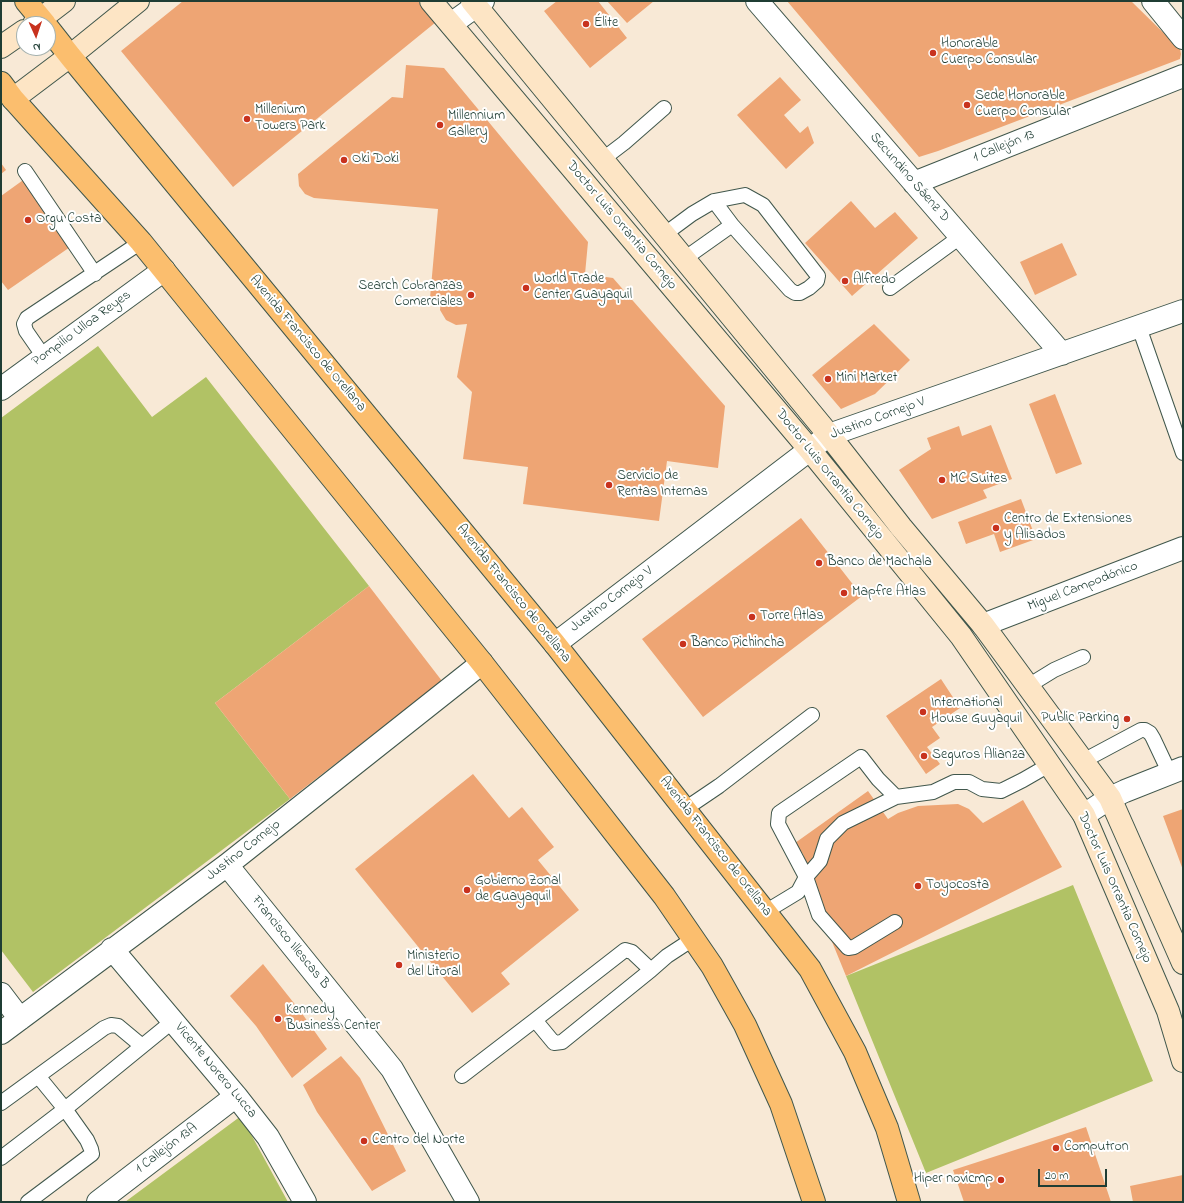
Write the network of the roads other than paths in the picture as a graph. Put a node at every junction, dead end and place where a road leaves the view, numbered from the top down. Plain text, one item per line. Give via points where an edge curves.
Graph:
1 (26, 1) edge
2 (64, 1) edge
3 (138, 1) edge
4 (431, 1) edge
5 (758, 1) edge
6 (1153, 1) edge
7 (477, 3) edge
8 (34, 16) edge
9 (48, 16) edge
10 (451, 24) junction
11 (16, 38) edge
12 (1183, 38) edge
13 (56, 42) edge
14 (1, 47) edge
15 (70, 56) junction
16 (1183, 76) edge
17 (7, 91) edge
18 (664, 108) dead end
19 (603, 159) junction
20 (25, 171) dead end
21 (914, 183) junction
22 (714, 201) junction
23 (732, 225) junction
24 (665, 234) junction
25 (960, 237) junction
26 (141, 242) junction
27 (684, 259) junction
28 (164, 270) junction
29 (95, 274) junction
30 (890, 288) dead end
31 (1183, 311) edge
32 (1139, 327) junction
33 (1062, 354) junction
34 (44, 357) junction
35 (1, 389) edge
36 (829, 435) junction
37 (810, 450) junction
38 (1183, 453) edge
39 (1183, 548) edge
40 (983, 625) junction
41 (555, 644) junction
42 (1083, 657) dead end
43 (482, 663) junction
44 (1028, 686) junction
45 (812, 715) dead end
46 (1083, 761) junction
47 (1049, 765) junction
48 (1176, 771) edge
49 (896, 797) junction
50 (1110, 798) junction
51 (685, 809) junction
52 (1084, 815) junction
53 (227, 865) junction
54 (806, 877) junction
55 (765, 912) junction
56 (894, 922) dead end
57 (694, 939) junction
58 (112, 949) junction
59 (1183, 963) edge
60 (651, 970) junction
61 (1, 994) edge
62 (20, 1020) junction
63 (535, 1020) junction
64 (173, 1021) junction
65 (1, 1033) edge
66 (142, 1046) junction
67 (1183, 1061) edge
68 (38, 1076) junction
69 (462, 1076) dead end
70 (236, 1096) junction
71 (1, 1103) edge
72 (65, 1109) junction
73 (1, 1158) edge
74 (28, 1202) edge
75 (98, 1202) edge
76 (305, 1202) edge
77 (468, 1202) edge
78 (814, 1202) edge
79 (909, 1202) edge

1 - 8 main road, Avenida Francisco de Orellana
2 - 9 street
3 - 15 street
4 - 10 street, Doctor Luis Orrantia Cornejo
5 - 21 street, Secundino Sáenz D
6 - 12 street
7 - 10 street
7 - 19 street, Doctor Luis Orrantia Cornejo
10 - 37 street, Doctor Luis Orrantia Cornejo
11 - 14 street
13 - 15 main road, Avenida Francisco de Orellana
15 - 17 street
15 - 41 main road, Avenida Francisco de Orellana
16 - 21 street, 1 Callejón 13
17 - 26 main road
18 - 19 lane
19 - 24 street, Doctor Luis Orrantia Cornejo
20 - 29 lane
21 - 25 street, Secundino Sáenz D
22 - 23 lane
22 - 23 lane via 745,195 763,205 810,264 818,276 817,281 800,293 790,290
22 - 24 lane
23 - 27 lane
24 - 27 street, Doctor Luis Orrantia Cornejo
25 - 30 lane
25 - 33 street, Secundino Sáenz D
26 - 28 main road
26 - 29 lane
27 - 36 street, Doctor Luis Orrantia Cornejo
28 - 34 street, Pompilio Ulloa Reyes
28 - 43 main road
29 - 34 lane via 27,318 24,324 26,331
31 - 32 street, Justino Cornejo V
32 - 33 street, Justino Cornejo V
32 - 38 lane
33 - 36 street, Justino Cornejo V
34 - 35 street, Pompilio Ulloa Reyes
36 - 37 street, Justino Cornejo V
36 - 40 street, Doctor Luis Orrantia Cornejo
37 - 41 street, Justino Cornejo V
37 - 47 street, Doctor Luis Orrantia Cornejo via 960,636
39 - 40 street, Miguel Campodónico
40 - 44 street, Doctor Luis Orrantia Cornejo
41 - 51 main road, Avenida Francisco de Orellana
42 - 44 lane via 1054,670
43 - 53 street, Justino Cornejo
43 - 57 main road via 664,896
44 - 46 street, Doctor Luis Orrantia Cornejo
45 - 51 lane
46 - 48 lane via 1141,730 1146,730 1153,738 1162,759
46 - 50 street, Doctor Luis Orrantia Cornejo
47 - 49 lane via 1001,791 982,789 969,782 954,782 933,792
47 - 52 street, Doctor Luis Orrantia Cornejo
48 - 50 street
49 - 54 lane via 843,823 827,839 820,861
49 - 54 lane via 861,757 779,813 778,824
50 - 52 street
50 - 59 street, Doctor Luis Orrantia Cornejo
51 - 55 main road, Avenida Francisco de Orellana
52 - 67 street, Doctor Luis Orrantia Cornejo via 1168,1011
53 - 58 street, Justino Cornejo
53 - 77 street, Francisco Illescas B via 392,1069
54 - 55 lane via 798,892
54 - 56 lane via 818,915 848,948 854,947
55 - 79 main road, Avenida Francisco de Orellana via 810,969 855,1052 886,1128
57 - 60 lane
57 - 78 main road via 745,1025 781,1104
58 - 62 street, Justino Cornejo
58 - 64 street, Vicente Norero Lucca
60 - 63 lane via 632,952 625,950
60 - 63 lane via 562,1042 554,1043
61 - 62 street
62 - 65 street, Justino Cornejo
63 - 69 lane
64 - 66 lane
64 - 70 street, Vicente Norero Lucca
66 - 68 lane via 118,1026 111,1025
66 - 72 lane
68 - 71 lane
68 - 72 lane
70 - 75 street, 1 Callejón 13A
70 - 76 street, Vicente Norero Lucca via 268,1137
72 - 73 lane
72 - 74 lane via 87,1140 92,1154

